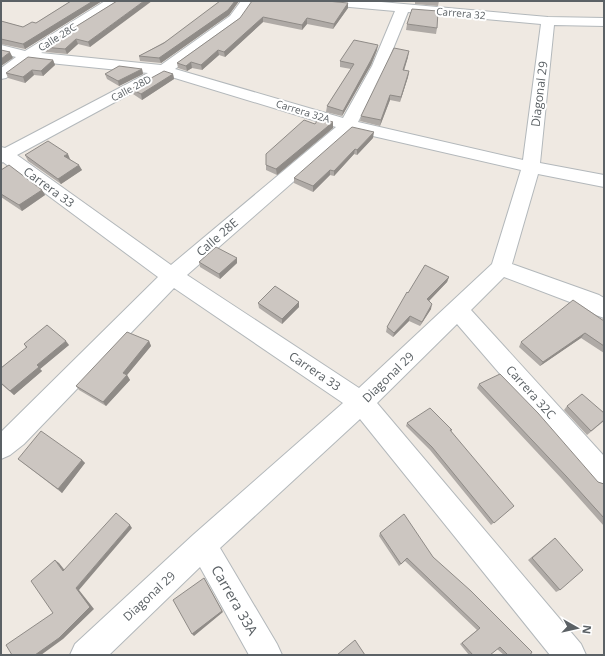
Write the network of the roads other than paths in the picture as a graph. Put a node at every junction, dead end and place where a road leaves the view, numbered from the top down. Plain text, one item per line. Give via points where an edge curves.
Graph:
1 (114, 1) edge
2 (248, 1) edge
3 (327, 1) edge
4 (403, 8) junction
5 (548, 21) junction
6 (604, 22) edge
7 (1, 49) edge
8 (27, 56) junction
9 (164, 70) junction
10 (1, 75) edge
11 (348, 125) junction
12 (2, 155) edge
13 (531, 167) junction
14 (604, 181) edge
15 (501, 268) junction
16 (172, 276) junction
17 (604, 309) edge
18 (458, 310) junction
19 (361, 402) junction
20 (6, 435) edge
21 (604, 475) edge
22 (203, 545) junction
23 (86, 655) edge
24 (266, 655) edge
25 (570, 655) edge

1 - 8 street, Calle 28C
2 - 9 street, Calle 28D via 235,19
3 - 4 street, Carrera 32
4 - 5 street, Carrera 32
4 - 11 street, Calle 28E via 379,66
5 - 6 street, Carrera 32
5 - 13 street, Diagonal 29
7 - 8 street, Carrera 32A
8 - 9 street, Carrera 32A
8 - 10 street, Calle 28C
9 - 11 street, Carrera 32A
9 - 12 street, Calle 28D
11 - 13 street, Carrera 32A
11 - 16 street, Calle 28E
12 - 16 street, Carrera 33
13 - 14 street, Carrera 32A
13 - 15 street, Diagonal 29
15 - 17 street via 591,300
15 - 18 street, Diagonal 29
16 - 19 street, Carrera 33
16 - 20 street, Calle 28E
18 - 19 street, Diagonal 29
18 - 21 street, Carrera 32C
19 - 22 street, Diagonal 29
19 - 25 street, Carrera 33
22 - 23 street, Diagonal 29
22 - 24 street, Carrera 33A

